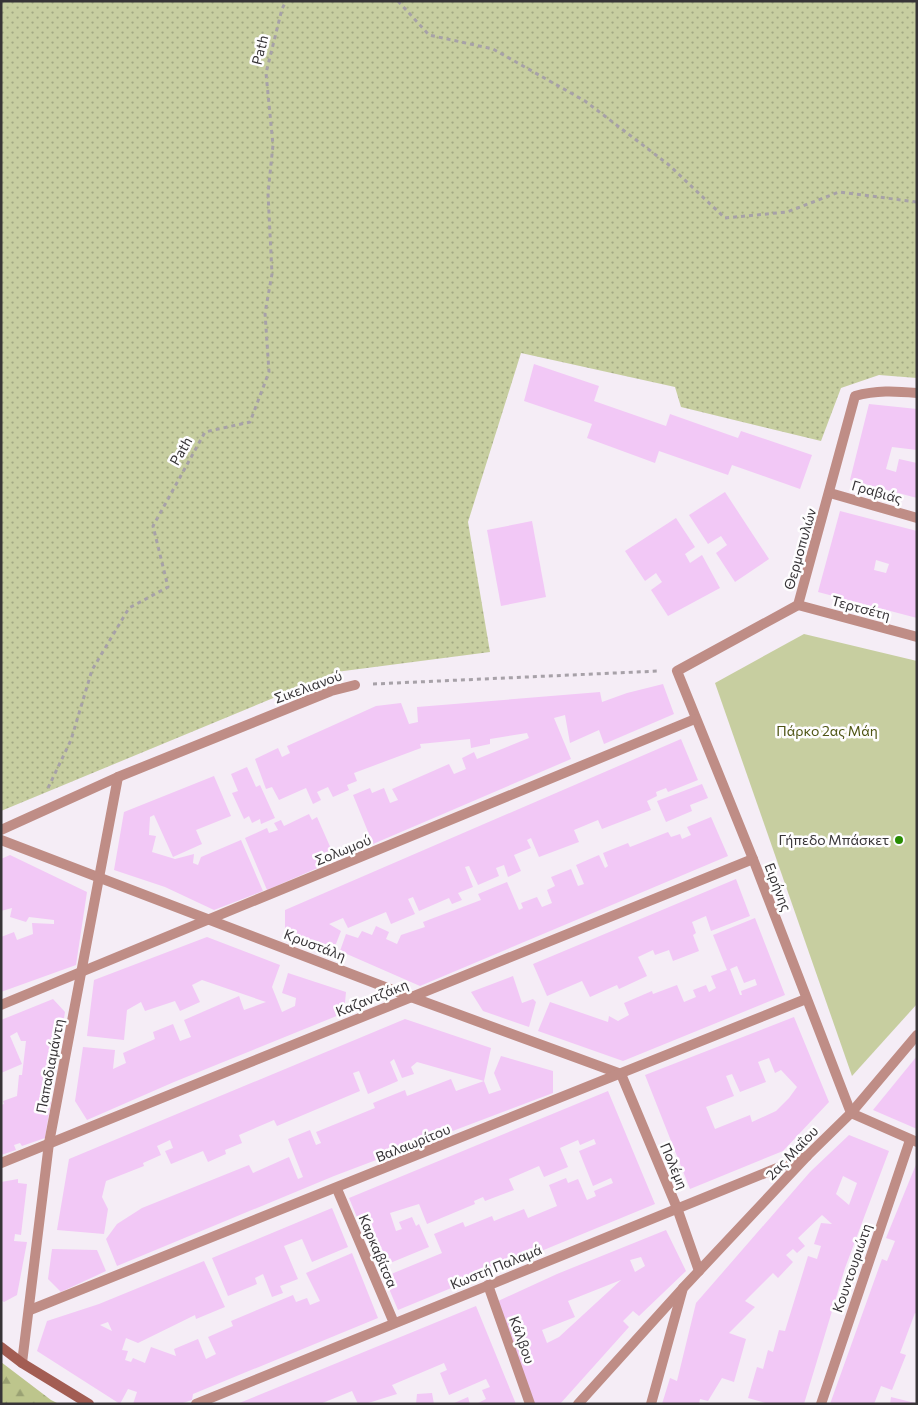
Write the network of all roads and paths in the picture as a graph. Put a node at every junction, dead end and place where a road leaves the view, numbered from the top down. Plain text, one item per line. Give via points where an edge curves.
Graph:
1 (286, 1) edge
2 (398, 1) edge
3 (917, 202) edge
4 (917, 393) edge
5 (830, 493) junction
6 (917, 518) edge
7 (798, 605) junction
8 (917, 637) edge
9 (677, 671) junction
10 (355, 685) joint
11 (696, 719) junction
12 (118, 777) junction
13 (35, 815) junction
14 (1, 830) edge
15 (1, 840) edge
16 (753, 859) junction
17 (99, 877) junction
18 (210, 920) junction
19 (81, 972) junction
20 (411, 997) junction
21 (806, 999) junction
22 (1, 1005) edge
23 (917, 1035) edge
24 (621, 1074) junction
25 (851, 1113) junction
26 (913, 1141) edge
27 (49, 1143) junction
28 (807, 1156) junction
29 (1, 1163) edge
30 (337, 1188) junction
31 (677, 1208) junction
32 (699, 1271) junction
33 (488, 1285) junction
34 (683, 1288) junction
35 (30, 1310) junction
36 (394, 1323) junction
37 (1, 1347) edge
38 (22, 1363) junction
39 (89, 1404) edge
40 (196, 1404) edge
41 (530, 1404) edge
42 (578, 1404) edge
43 (652, 1404) edge
44 (821, 1404) edge

1 - 13 path, Path via 266,73 273,145 268,193 272,274 265,313 269,372 250,422 205,432 153,526 168,587 129,608 92,670 71,740
2 - 3 path via 429,34 493,49 585,101 669,165 725,218 786,212 839,192
4 - 5 street, Θερμοπυλών via 885,391 855,396
5 - 6 street, Γραβιάς
5 - 7 street, Θερμοπυλών
7 - 8 street, Τερτσέτη
7 - 9 street, Θερμοπυλών
9 - 10 path, Σικελιανού
9 - 11 street, Ειρήνης
10 - 12 street, Σικελιανού via 331,691
11 - 16 street, Ειρήνης
11 - 18 street, Σολωμού
12 - 13 street, Σικελιανού
12 - 17 street, Παπαδιαμάντη
13 - 14 street, Σικελιανού
15 - 17 street, Κρυστάλη
16 - 20 street, Καζαντζάκη
16 - 21 street, Ειρήνης
17 - 18 street, Κρυστάλη
17 - 19 street, Παπαδιαμάντη
18 - 19 street, Σολωμού
18 - 20 street, Κρυστάλη
19 - 22 street, Σολωμού
19 - 27 street, Παπαδιαμάντη
20 - 24 street, Κρυστάλη
20 - 27 street, Καζαντζάκη
21 - 24 street, Βαλαωρίτου
21 - 25 street, Ειρήνης
23 - 25 street, 2ας Μαΐου
24 - 30 street, Βαλαωρίτου
24 - 31 street, Πολέμη
25 - 26 street
25 - 28 street, 2ας Μαΐου
26 - 44 street, Κουντουριώτη
27 - 29 street, Καζαντζάκη
27 - 35 street, Παπαδιαμάντη
28 - 31 street, Κωστή Παλαμά
28 - 32 street, 2ας Μαΐου
30 - 35 street, Βαλαωρίτου
30 - 36 street, Καρκαβίτσα
31 - 32 street, Πολέμη
31 - 33 street, Κωστή Παλαμά
32 - 34 street, 2ας Μαΐου
33 - 36 street, Κωστή Παλαμά
33 - 41 street, Κάλβου
34 - 42 street, 2ας Μαΐου
34 - 43 street, 2ας Μαΐου
35 - 38 street, Παπαδιαμάντη
36 - 40 street, Κωστή Παλαμά
37 - 38 main road
38 - 39 main road

